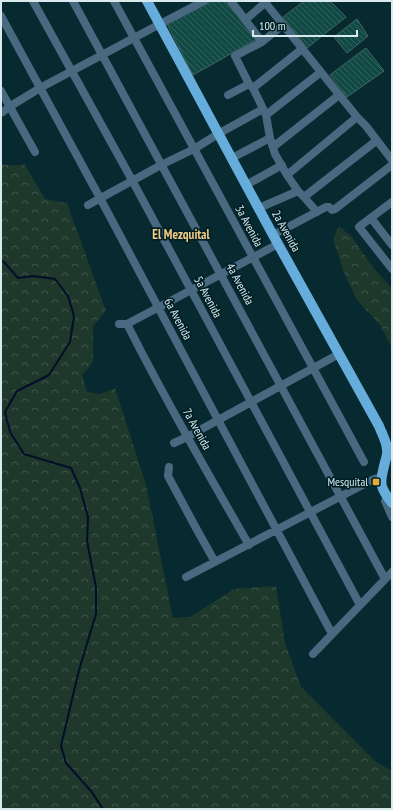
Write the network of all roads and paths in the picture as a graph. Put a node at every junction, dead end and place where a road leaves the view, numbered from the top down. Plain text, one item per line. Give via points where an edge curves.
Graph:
1 (33, 1) edge
2 (73, 1) edge
3 (114, 1) edge
4 (147, 1) edge
5 (204, 1) edge
6 (231, 1) edge
7 (264, 2) edge
8 (1, 16) edge
9 (245, 20) junction
10 (160, 24) junction
11 (283, 25) junction
12 (134, 38) junction
13 (262, 42) junction
14 (302, 49) junction
15 (102, 55) junction
16 (71, 72) junction
17 (321, 72) junction
18 (251, 86) junction
19 (40, 88) junction
20 (1, 91) edge
21 (228, 95) dead end
22 (339, 95) junction
23 (6, 109) junction
24 (265, 112) junction
25 (357, 117) junction
26 (218, 134) junction
27 (270, 138) junction
28 (376, 141) junction
29 (274, 147) junction
30 (194, 149) junction
31 (35, 152) dead end
32 (232, 158) junction
33 (392, 160) edge
34 (161, 165) junction
35 (282, 165) junction
36 (392, 165) edge
37 (287, 176) junction
38 (132, 180) junction
39 (246, 185) junction
40 (301, 194) junction
41 (100, 198) junction
42 (392, 202) edge
43 (88, 205) dead end
44 (259, 208) junction
45 (317, 212) junction
46 (371, 218) junction
47 (276, 240) junction
48 (392, 245) edge
49 (253, 258) junction
50 (392, 270) edge
51 (221, 275) junction
52 (191, 291) junction
53 (158, 308) junction
54 (339, 354) junction
55 (313, 368) junction
56 (281, 386) junction
57 (251, 402) junction
58 (218, 420) junction
59 (187, 437) junction
60 (174, 443) dead end
61 (364, 462) dead end
62 (168, 467) dead end
63 (381, 477) junction
64 (340, 497) junction
65 (390, 500) edge
66 (310, 512) junction
67 (392, 517) edge
68 (277, 530) junction
69 (249, 545) junction
70 (215, 562) junction
71 (392, 572) edge
72 (186, 577) dead end
73 (385, 579) junction
74 (360, 605) junction
75 (332, 634) junction
76 (313, 654) dead end

1 - 16 street, 5a Avenida
2 - 15 street, 4a Avenida
3 - 12 street, 3a Avenida
4 - 10 main road, 2a Avenida
5 - 10 street
6 - 9 street
7 - 9 street
7 - 11 street
8 - 19 street, 6a Avenida
9 - 13 street
10 - 12 street
10 - 26 main road, 2a Avenida
11 - 13 street
11 - 14 street
12 - 15 street
12 - 30 street, 3a Avenida
13 - 18 street via 235,56
14 - 17 street
14 - 18 street
15 - 16 street
15 - 34 street, 4a Avenida
16 - 19 street
16 - 38 street, 5a Avenida
17 - 22 street
17 - 24 street
18 - 21 street
18 - 24 street
19 - 23 street
19 - 41 street, 6a Avenida
20 - 23 street
22 - 25 street
22 - 29 street
23 - 31 street
24 - 26 street
24 - 27 street
25 - 28 street
25 - 37 street
26 - 30 street
26 - 32 main road, 2a Avenida
27 - 29 street
27 - 32 street
28 - 33 street
28 - 40 street
29 - 35 street
30 - 34 street
30 - 49 street, 3a Avenida
32 - 39 main road, 2a Avenida
34 - 38 street
34 - 51 street, 4a Avenida
35 - 37 street
35 - 39 street
36 - 45 street via 335,210 326,207
37 - 40 street
38 - 41 street
38 - 52 street, 5a Avenida
39 - 44 main road, 2a Avenida
40 - 44 street
40 - 45 street
41 - 43 street
41 - 53 street, 6a Avenida
42 - 46 street
44 - 47 main road, 2a Avenida
45 - 47 street
46 - 48 street
46 - 50 street via 359,228
47 - 49 street
47 - 54 main road, 2a Avenida
49 - 51 street
49 - 55 street, 3a Avenida
51 - 52 street
51 - 56 street, 4a Avenida
52 - 53 street
52 - 57 street, 5a Avenida
53 - 58 street, 6a Avenida
53 - 59 street, 7a Avenida via 123,324 142,353
54 - 55 street
54 - 63 main road, 2a Avenida via 386,442 387,452
55 - 56 street
55 - 61 street, 3a Avenida
56 - 57 street
56 - 64 street, 4a Avenida
57 - 58 street
57 - 66 street, 5a Avenida
58 - 59 street
58 - 68 street, 6a Avenida
59 - 60 street
59 - 69 street, 7a Avenida
62 - 70 street via 168,476
63 - 64 street
63 - 65 main road via 382,488
64 - 66 street
64 - 73 street, 4a Avenida
65 - 67 street via 385,501
66 - 68 street
66 - 74 street, 5a Avenida
68 - 69 street
68 - 75 street, 6a Avenida
69 - 70 street
70 - 72 street
71 - 73 street
73 - 74 street
74 - 75 street
75 - 76 street

